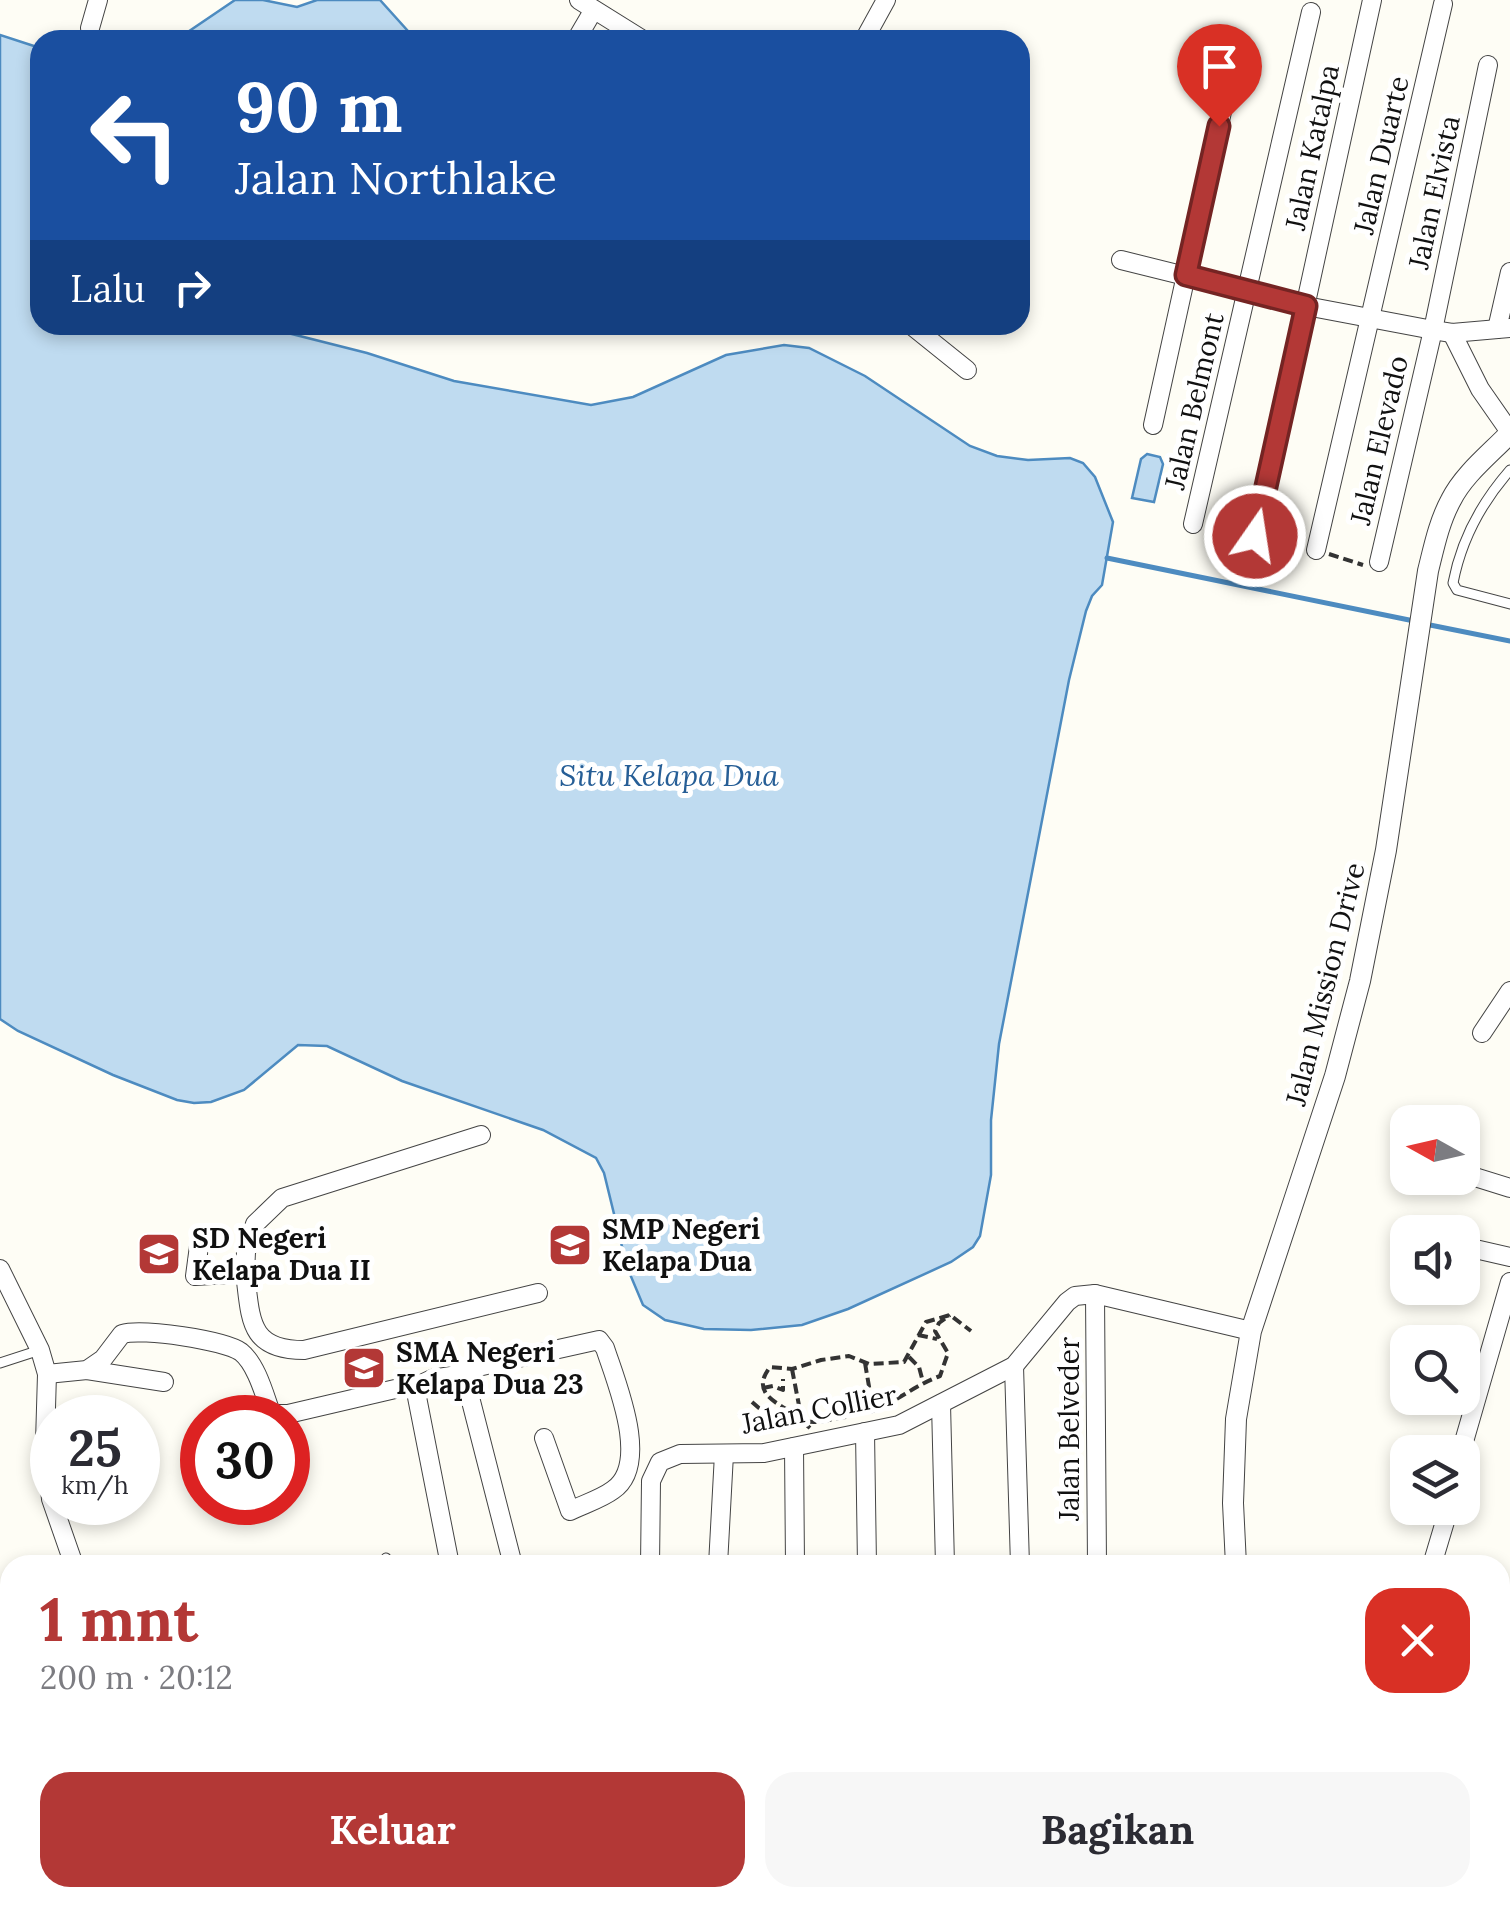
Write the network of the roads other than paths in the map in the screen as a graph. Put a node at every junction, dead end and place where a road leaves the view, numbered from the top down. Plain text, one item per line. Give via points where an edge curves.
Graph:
1 (98, 0) edge
2 (886, 0) edge
3 (1372, 0) edge
4 (1444, 4) dead end
5 (586, 6) edge
6 (1311, 12) dead end
7 (90, 28) dead end
8 (579, 30) edge
9 (626, 30) edge
10 (870, 30) edge
11 (1488, 65) dead end
12 (1227, 89) dead end
13 (1122, 260) dead end
14 (1510, 272) edge
15 (1186, 275) junction
16 (1248, 291) junction
17 (1306, 306) junction
18 (1372, 318) junction
19 (1504, 329) edge
20 (1442, 332) junction
21 (924, 335) edge
22 (968, 370) dead end
23 (1153, 425) dead end
24 (1510, 432) edge
25 (1510, 470) edge
26 (1193, 524) road end
27 (1255, 536) road end
28 (1316, 550) road end
29 (1380, 562) road end
30 (1510, 604) edge
31 (1510, 990) edge
32 (1482, 1032) dead end
33 (481, 1134) dead end
34 (1480, 1179) edge
35 (1510, 1188) edge
36 (199, 1246) dead end
37 (1480, 1250) edge
38 (1510, 1257) edge
39 (0, 1269) edge
40 (245, 1273) junction
41 (1510, 1282) edge
42 (538, 1293) dead end
43 (1095, 1294) junction
44 (1251, 1331) junction
45 (262, 1341) junction
46 (40, 1350) junction
47 (243, 1354) junction
48 (0, 1364) edge
49 (1014, 1366) junction
50 (87, 1370) junction
51 (47, 1374) junction
52 (464, 1374) junction
53 (164, 1382) dead end
54 (412, 1388) junction
55 (941, 1404) junction
56 (865, 1432) junction
57 (1466, 1435) edge
58 (544, 1438) dead end
59 (794, 1447) junction
60 (724, 1454) junction
61 (1444, 1525) edge
62 (71, 1555) edge
63 (448, 1555) edge
64 (510, 1555) edge
65 (650, 1555) edge
66 (719, 1555) edge
67 (795, 1555) edge
68 (868, 1555) edge
69 (946, 1555) edge
70 (1020, 1555) edge
71 (1097, 1555) edge
72 (1236, 1555) edge
73 (1435, 1555) edge

1 - 7 street
2 - 10 street
3 - 17 street, Jalan Katalpa
4 - 18 street, Jalan Duarte
5 - 8 street
5 - 9 street
6 - 16 street, Jalan Belmont
11 - 20 street, Jalan Elvista
12 - 15 street
13 - 15 street
14 - 19 street
15 - 16 street
15 - 23 street
16 - 17 street
16 - 26 street, Jalan Belmont
17 - 18 street
17 - 27 street, Jalan Katalpa
18 - 20 street
18 - 28 street, Jalan Duarte
19 - 20 street
20 - 24 street
20 - 29 street, Jalan Elevado
21 - 22 street
24 - 44 street, Jalan Mission Drive via 1467,477 1439,528 1360,981
25 - 30 lane via 1469,534 1453,583
31 - 32 street
33 - 40 street via 282,1198 255,1224
34 - 35 street
36 - 40 street via 195,1276
37 - 38 street
39 - 46 street
40 - 45 street via 252,1324
41 - 57 street
42 - 45 street via 304,1350
43 - 44 street
43 - 49 street, Jalan Collier via 1067,1302
43 - 71 street, Jalan Belveder
44 - 72 street, Jalan Mission Drive via 1236,1419
45 - 47 street
46 - 48 lane
46 - 51 street
47 - 50 street via 223,1344 130,1332
47 - 54 street via 276,1414
49 - 55 street, Jalan Collier
49 - 70 street
50 - 51 street
50 - 53 street
51 - 62 street via 51,1499
52 - 54 street
52 - 58 street via 603,1343 630,1429 621,1482 570,1511
52 - 64 street
54 - 63 street
55 - 56 street, Jalan Collier via 899,1426
55 - 69 street
56 - 59 street, Jalan Collier
56 - 68 street
59 - 60 street, Jalan Collier
59 - 67 street
60 - 65 street, Jalan Collier via 668,1457 654,1469
60 - 66 street
61 - 73 street

